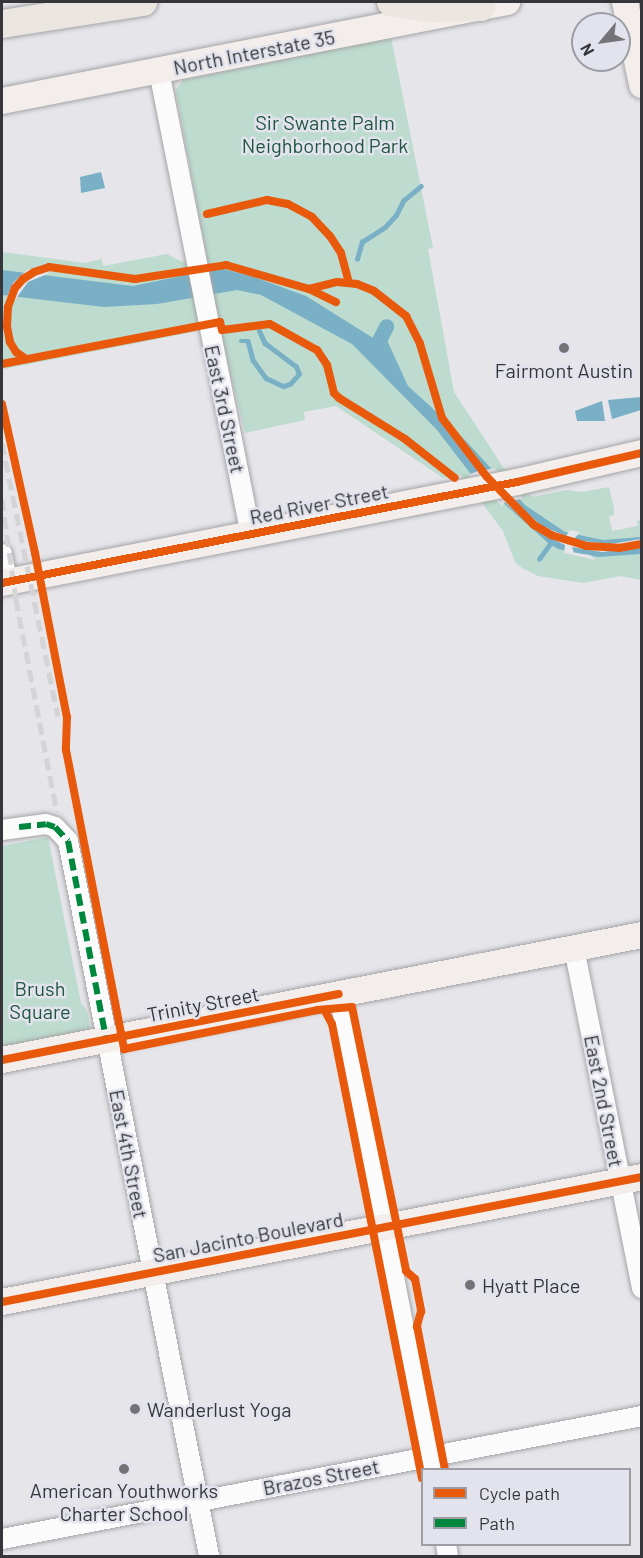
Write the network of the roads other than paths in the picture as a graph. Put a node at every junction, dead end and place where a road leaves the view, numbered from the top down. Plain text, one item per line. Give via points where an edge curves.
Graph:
1 (143, 2) edge
2 (391, 2) edge
3 (625, 2) edge
4 (494, 4) edge
5 (2, 24) edge
6 (159, 71) junction
7 (642, 85) edge
8 (8, 98) edge
9 (642, 453) edge
10 (250, 535) junction
11 (2, 554) edge
12 (4, 582) edge
13 (10, 828) edge
14 (642, 935) edge
15 (574, 948) junction
16 (339, 994) junction
17 (106, 1040) junction
18 (2, 1060) edge
19 (631, 1179) edge
20 (385, 1227) junction
21 (152, 1272) junction
22 (642, 1288) edge
23 (2, 1302) edge
24 (642, 1416) edge
25 (431, 1463) edge
26 (198, 1502) junction
27 (2, 1539) edge
28 (209, 1557) edge

1 - 5 highway
2 - 4 highway via 430,8
3 - 7 main road
4 - 6 main road, North Interstate 35
6 - 8 main road, North Interstate 35
6 - 10 street, East 3rd Street
9 - 10 main road, Red River Street
10 - 12 main road, Red River Street
11 - 12 street
13 - 17 street, East 4th Street via 45,824 55,827 69,841
14 - 15 main road, Trinity Street
15 - 16 main road, Trinity Street
15 - 19 street, East 2nd Street
16 - 17 main road, Trinity Street
16 - 20 street
17 - 18 main road, Trinity Street
17 - 21 street, East 4th Street
19 - 20 main road, San Jacinto Boulevard
19 - 22 street, East 2nd Street
20 - 21 main road, San Jacinto Boulevard
20 - 25 street
21 - 23 main road, San Jacinto Boulevard
21 - 26 street, East 4th Street
24 - 25 street, Brazos Street
25 - 26 street, Brazos Street
26 - 27 street, Brazos Street
26 - 28 street, East 4th Street

